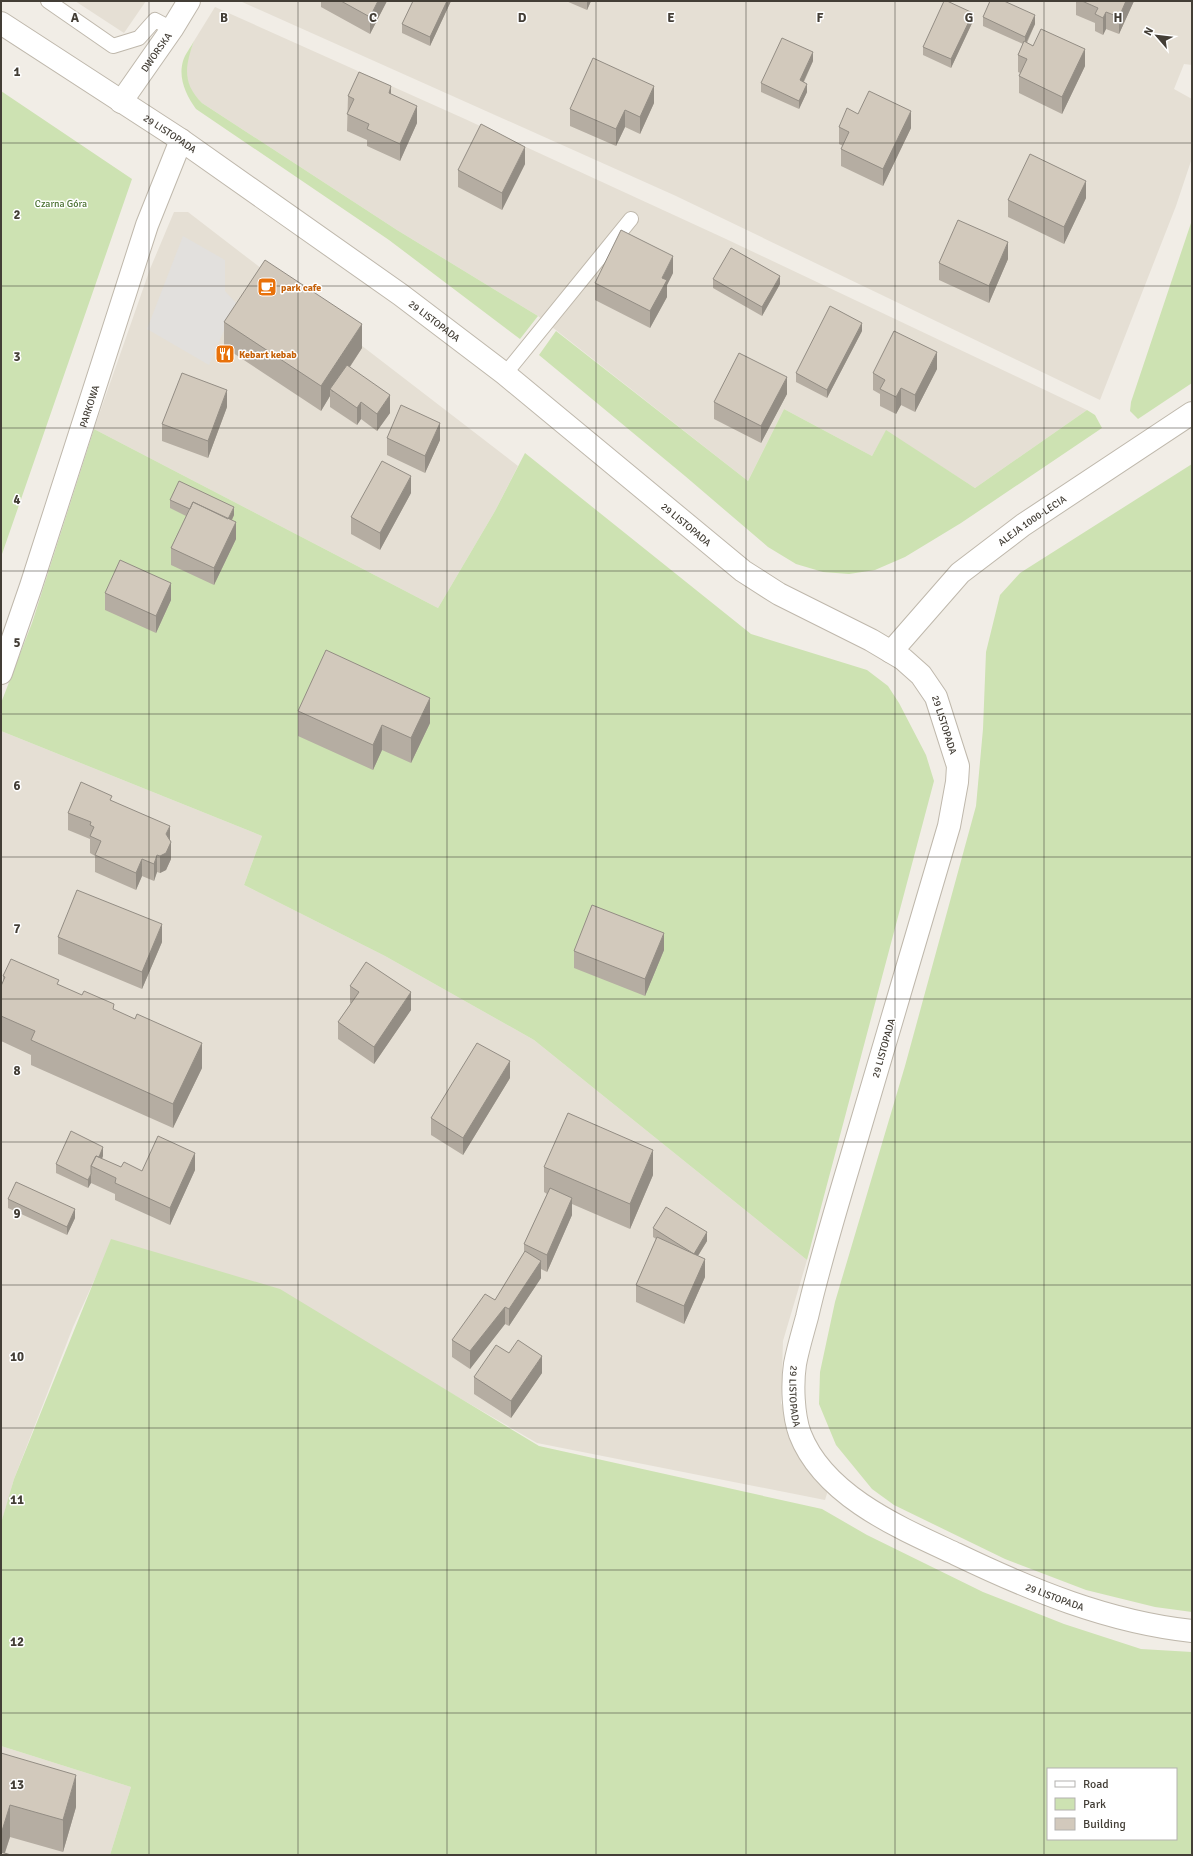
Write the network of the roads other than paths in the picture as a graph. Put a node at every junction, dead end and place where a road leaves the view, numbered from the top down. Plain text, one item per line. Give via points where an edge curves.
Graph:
1 (48, 1) edge
2 (189, 1) edge
3 (1, 23) edge
4 (172, 29) junction
5 (122, 102) junction
6 (181, 140) junction
7 (631, 219) dead end
8 (505, 374) junction
9 (1192, 413) edge
10 (892, 652) junction
11 (1, 673) edge
12 (1192, 1631) edge

1 - 4 lane via 113,46 140,38 155,20
2 - 4 street, DWORSKA
3 - 5 street, 29 LISTOPADA
4 - 5 street, DWORSKA
5 - 6 street, 29 LISTOPADA
6 - 8 street, 29 LISTOPADA via 401,295
6 - 11 street, PARKOWA via 147,225
7 - 8 lane
8 - 10 street, 29 LISTOPADA via 743,571 779,594
9 - 10 street, ALEJA 1000-LECIA via 1017,530 960,573
10 - 12 street, 29 LISTOPADA via 921,675 936,698 958,766 957,782 949,826 817,1273 795,1365 794,1398 800,1433 814,1460 839,1487 869,1511 902,1529 1054,1597 1123,1620

